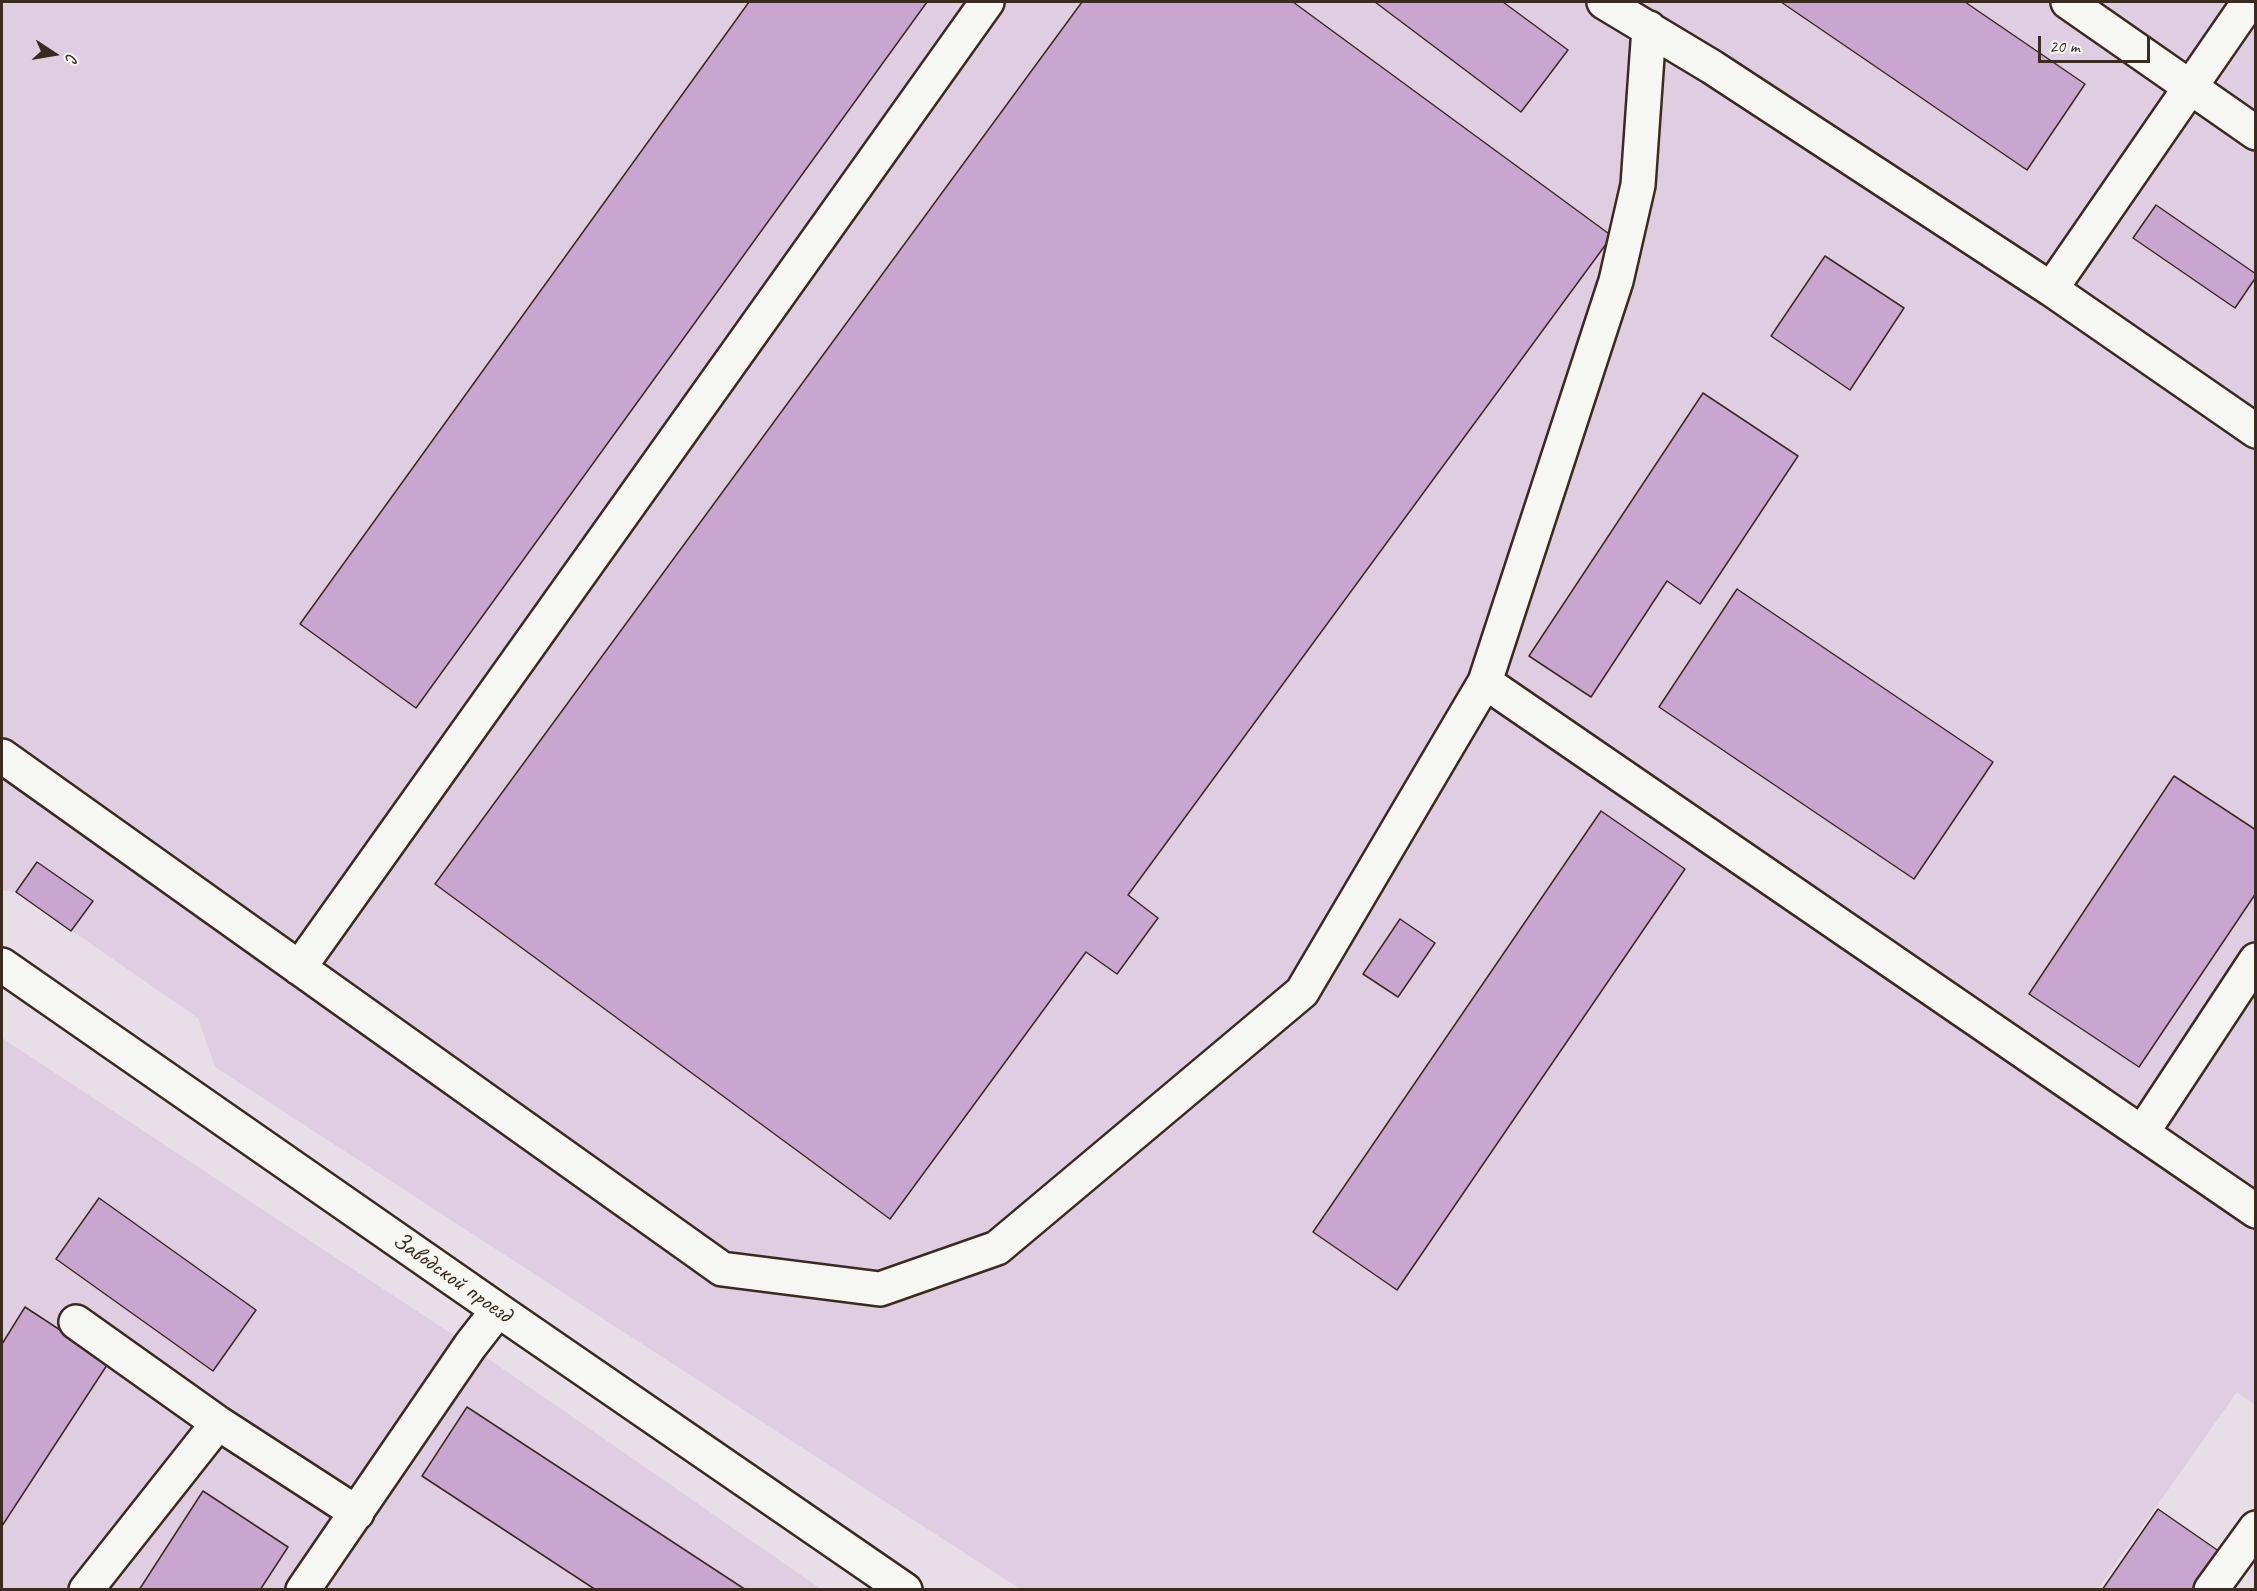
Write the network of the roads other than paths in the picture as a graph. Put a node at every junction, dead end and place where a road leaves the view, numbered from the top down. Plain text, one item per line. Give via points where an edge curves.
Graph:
1 (987, 2) edge
2 (1604, 2) edge
3 (2068, 2) edge
4 (2249, 2) edge
5 (1649, 28) junction
6 (2190, 87) junction
7 (2256, 133) edge
8 (2051, 289) junction
9 (2256, 431) edge
10 (1485, 682) junction
11 (2, 756) edge
12 (2256, 960) edge
13 (2, 965) edge
14 (299, 968) junction
15 (2142, 1133) junction
16 (2256, 1211) edge
17 (498, 1310) junction
18 (76, 1322) dead end
19 (218, 1423) junction
20 (357, 1513) junction
21 (2256, 1528) edge
22 (86, 1590) edge
23 (303, 1590) edge
24 (905, 1590) edge
25 (2211, 1590) edge

1 - 14 street
2 - 5 street
3 - 6 street
4 - 6 street
5 - 8 street
5 - 10 street via 1638,184 1616,281
6 - 7 street
6 - 8 street
8 - 9 street
10 - 14 street via 1302,992 998,1248 880,1289 722,1269
10 - 15 street
11 - 14 street
12 - 15 street
13 - 17 street, Заводской проезд
15 - 16 street
17 - 20 street
17 - 24 street, Заводской проезд
18 - 19 street
19 - 20 street
19 - 22 street
20 - 23 street
21 - 25 street

